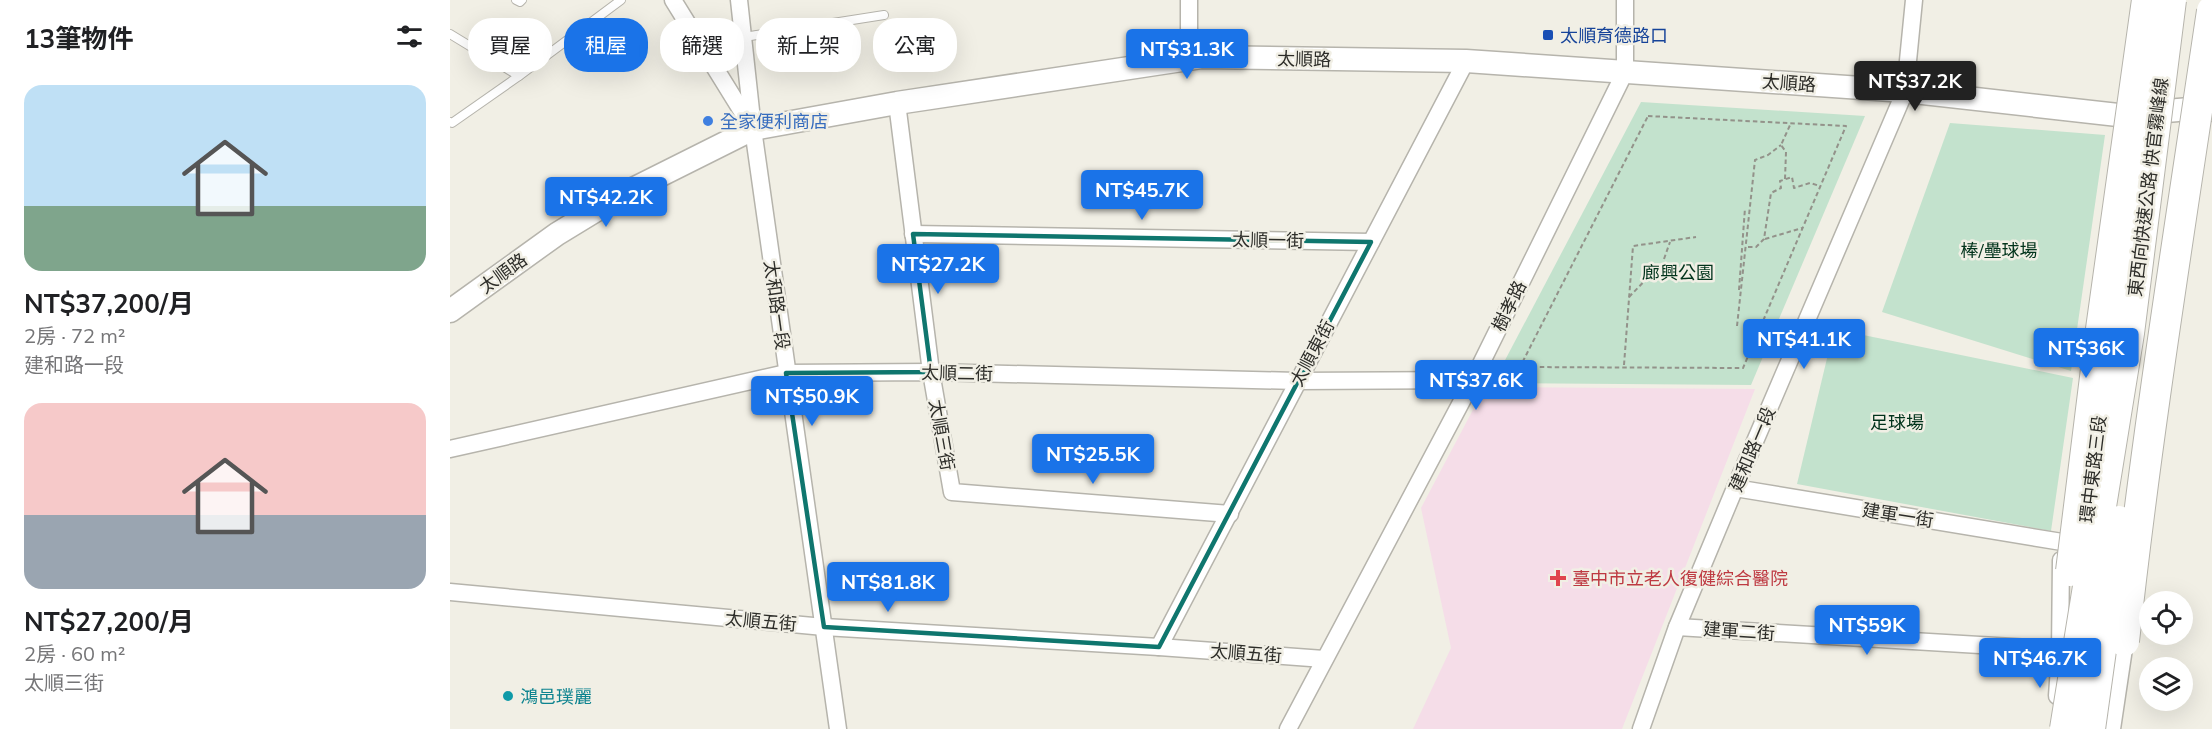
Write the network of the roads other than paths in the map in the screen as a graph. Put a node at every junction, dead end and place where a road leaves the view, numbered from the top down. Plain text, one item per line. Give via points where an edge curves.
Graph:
1 (516, 0) edge
2 (522, 0) edge
3 (621, 0) edge
4 (673, 0) edge
5 (739, 0) edge
6 (1189, 0) edge
7 (1625, 0) edge
8 (1914, 0) edge
9 (2136, 0) edge
10 (2147, 0) edge
11 (2160, 0) edge
12 (2172, 0) edge
13 (2191, 0) edge
14 (2203, 0) edge
15 (2212, 11) edge
16 (884, 15) dead end
17 (741, 18) edge
18 (450, 34) edge
19 (744, 37) joint
20 (1190, 59) junction
21 (1466, 61) junction
22 (2212, 62) edge
23 (1625, 72) junction
24 (519, 76) junction
25 (1905, 90) junction
26 (897, 103) junction
27 (2203, 110) edge
28 (2142, 114) junction
29 (2118, 116) junction
30 (451, 123) edge
31 (753, 129) junction
32 (913, 234) junction
33 (1371, 242) junction
34 (450, 311) edge
35 (931, 372) junction
36 (786, 373) junction
37 (1473, 380) junction
38 (1297, 381) junction
39 (450, 449) edge
40 (1735, 488) junction
41 (1230, 514) junction
42 (2061, 542) junction
43 (450, 592) edge
44 (824, 627) junction
45 (1677, 627) junction
46 (1159, 647) junction
47 (2124, 650) junction
48 (2060, 652) junction
49 (1324, 659) junction
50 (838, 729) edge
51 (1288, 729) edge
52 (1641, 729) edge
53 (2055, 729) edge
54 (2065, 729) edge
55 (2090, 729) edge
56 (2112, 729) edge

1 - 2 lane
3 - 24 lane
4 - 31 street, 太和路一段
5 - 17 street, 太和路一段
6 - 20 street
7 - 23 street, 樹孝路
8 - 25 street, 建和路一段
9 - 29 street, 環中東路三段
10 - 48 highway, bridge
11 - 28 street, 環中東路三段
12 - 54 highway, 東西向快速公路 快官霧峰線, bridge via 2129,333
13 - 55 highway, 東西向快速公路 快官霧峰線, bridge
14 - 27 street
15 - 47 highway, bridge via 2133,562
16 - 19 lane
18 - 24 lane
19 - 31 street, 太和路一段
20 - 21 street, 太順路
20 - 26 street, 太順路
21 - 23 street, 太順路
21 - 33 street, 太順東街
22 - 27 street
23 - 25 street, 太順路
23 - 37 street, 樹孝路
24 - 30 lane
25 - 29 street, 太順路
25 - 40 street, 建和路一段
26 - 31 street, 太順路
26 - 32 street, 太順三街
27 - 28 street, 太順路
27 - 47 street via 2145,532
28 - 29 street, 太順路
28 - 48 street, 環中東路三段 via 2110,327 2083,558
29 - 42 street, 環中東路三段
31 - 34 street, 太順路 via 603,206
31 - 36 street, 太和路一段
32 - 33 street, 太順一街
32 - 35 street, 太順三街
33 - 38 street, 太順東街
35 - 36 street, 太順二街
35 - 38 street, 太順二街
35 - 41 street, 太順三街 via 952,492
36 - 39 street, 太順二街
36 - 44 street, 太和路一段
37 - 38 street, 太順二街
37 - 49 street, 樹孝路
38 - 41 street, 太順東街
40 - 42 street, 建軍一街
40 - 45 street, 建和路一段
41 - 46 street, 太順東街
42 - 48 street, 環中東路三段
43 - 44 street, 太順五街
44 - 46 street, 太順五街
44 - 50 street, 太和路一段
45 - 48 street, 建軍二街
45 - 52 street, 建和路一段
46 - 49 street, 太順五街
47 - 48 street, 建軍二街
47 - 56 street
48 - 53 street, 環中東路三段
49 - 51 street, 樹孝路

